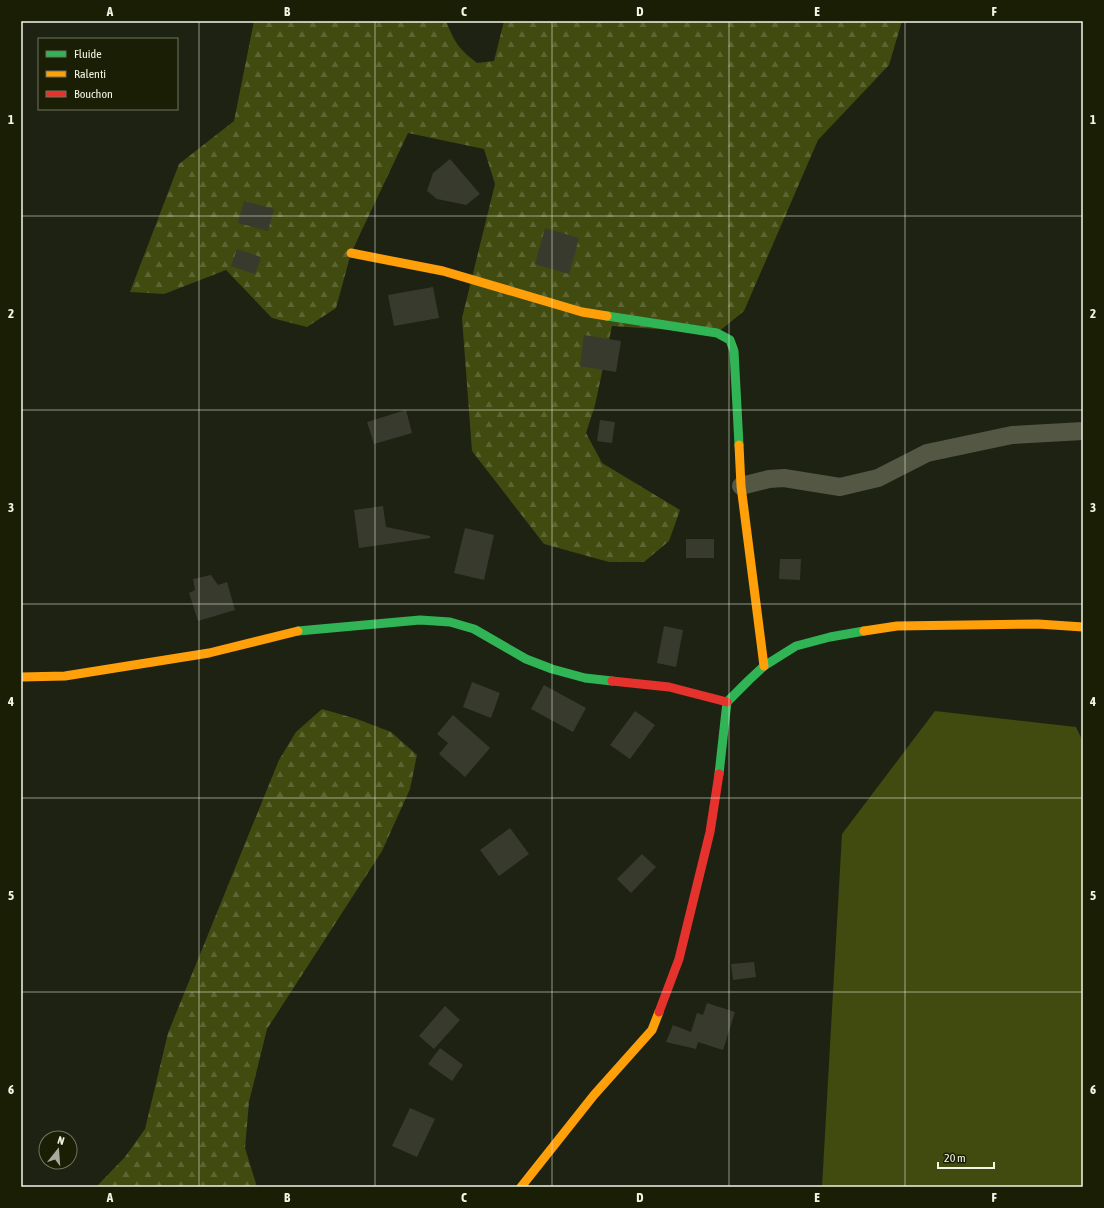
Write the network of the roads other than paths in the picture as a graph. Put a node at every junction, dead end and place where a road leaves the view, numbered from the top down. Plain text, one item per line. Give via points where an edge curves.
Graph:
1 (350, 253) dead end
2 (1083, 431) edge
3 (741, 486) junction
4 (1083, 627) edge
5 (764, 666) junction
6 (21, 677) edge
7 (727, 702) junction
8 (521, 1187) edge

1 - 3 street via 443,271 582,312 717,334 730,340 734,351
2 - 3 street via 1012,435 927,453 878,478 840,487 784,478
3 - 5 street
4 - 5 street via 1038,624 897,626 830,637 796,646
5 - 7 street
6 - 7 street via 65,676 208,653 299,631 420,620 450,622 474,629 526,659 558,671 585,678 669,687
7 - 8 street via 717,794 710,832 679,959 652,1030 594,1095

